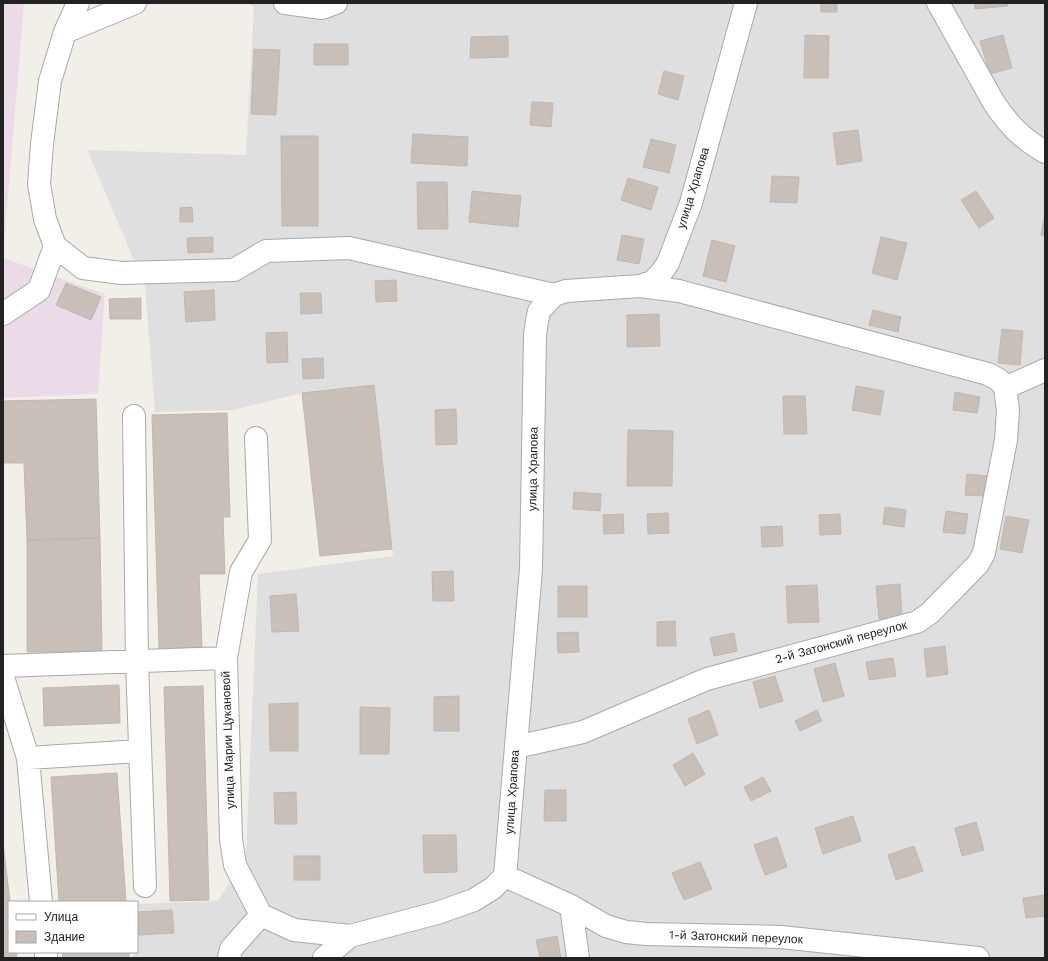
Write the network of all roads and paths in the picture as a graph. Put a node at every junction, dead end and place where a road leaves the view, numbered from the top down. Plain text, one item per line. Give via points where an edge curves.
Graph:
1 (78, 3) edge
2 (135, 3) edge
3 (285, 3) edge
4 (336, 3) edge
5 (746, 3) edge
6 (938, 3) edge
7 (65, 32) junction
8 (1045, 152) edge
9 (55, 246) junction
10 (640, 286) junction
11 (554, 296) junction
12 (3, 314) edge
13 (1045, 370) edge
14 (1005, 388) junction
15 (134, 416) dead end
16 (256, 438) dead end
17 (226, 658) junction
18 (137, 662) junction
19 (3, 666) edge
20 (3, 677) edge
21 (516, 747) junction
22 (140, 751) junction
23 (28, 758) junction
24 (505, 876) junction
25 (144, 886) dead end
26 (41, 901) edge
27 (571, 906) junction
28 (261, 916) junction
29 (350, 936) junction
30 (229, 958) edge
31 (324, 958) edge
32 (578, 958) edge
33 (978, 958) edge

1 - 7 street
2 - 7 street
3 - 4 street via 322,8
5 - 10 street, улица Храпова via 691,203 668,263 652,282
6 - 8 street via 1003,116 1021,137
7 - 9 street via 50,81 39,184 45,219
9 - 11 street via 83,268 121,273 234,270 266,251 349,248
9 - 12 street via 39,290
10 - 11 street, улица Храпова via 566,291
10 - 14 street via 679,291 988,374 999,380
11 - 21 street, улица Храпова via 540,311 535,335 531,569
13 - 14 street
14 - 21 street, 2-й Затонский переулок via 1008,410 1006,440 984,553 978,564 930,613 917,622 707,678 583,732
15 - 18 street
16 - 17 street, улица Марии Цукановой via 260,540 241,572
17 - 18 street
17 - 28 street, улица Марии Цукановой via 231,839 235,865
18 - 19 street
18 - 22 street
20 - 23 street
21 - 24 street, улица Храпова
22 - 23 street
22 - 25 street
23 - 26 street
24 - 27 street, 1-й Затонский переулок
24 - 29 street via 493,888 474,900 437,913
27 - 32 street
27 - 33 street, 1-й Затонский переулок via 606,926 626,932 781,937
28 - 29 street via 294,930
28 - 30 street via 231,949
29 - 31 street

